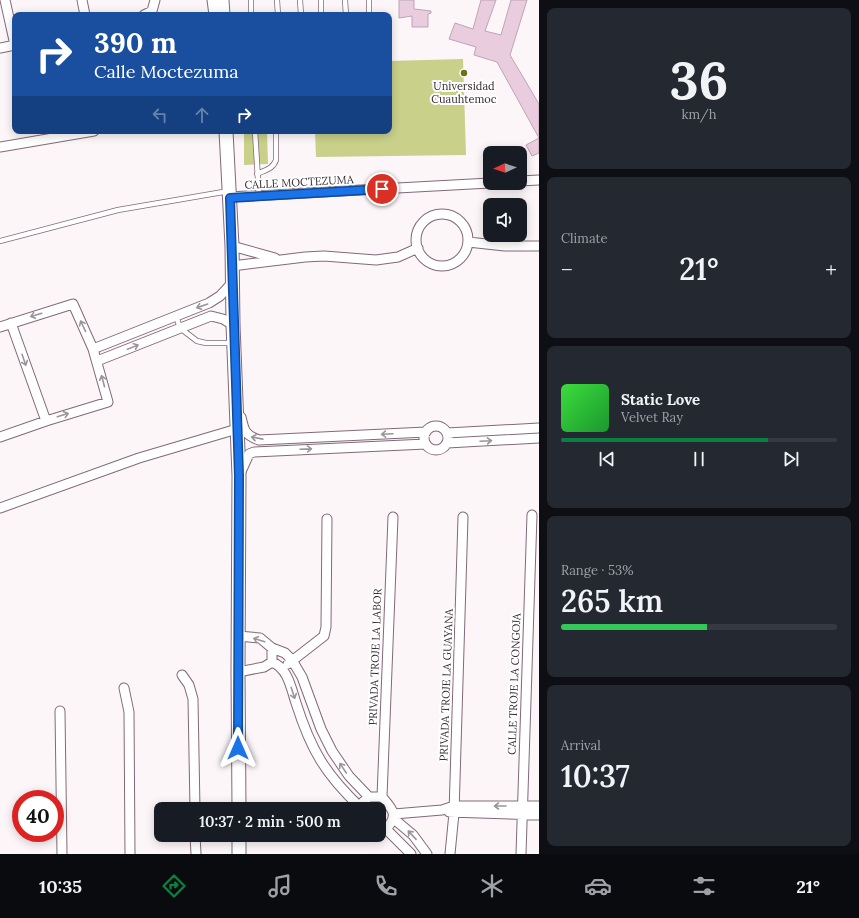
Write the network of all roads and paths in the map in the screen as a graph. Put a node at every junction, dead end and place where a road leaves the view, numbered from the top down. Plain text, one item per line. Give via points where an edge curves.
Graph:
1 (5, 0) edge
2 (82, 0) edge
3 (155, 0) edge
4 (212, 0) edge
5 (222, 0) edge
6 (251, 0) edge
7 (277, 0) edge
8 (300, 0) edge
9 (321, 0) edge
10 (345, 0) edge
11 (369, 0) edge
12 (85, 12) edge
13 (149, 12) edge
14 (214, 12) edge
15 (223, 12) edge
16 (251, 12) edge
17 (278, 12) edge
18 (301, 12) edge
19 (321, 12) edge
20 (346, 12) edge
21 (369, 12) edge
22 (12, 32) edge
23 (12, 46) edge
24 (0, 48) edge
25 (76, 134) edge
26 (226, 134) edge
27 (254, 134) edge
28 (276, 134) edge
29 (0, 147) edge
30 (257, 174) junction
31 (539, 180) edge
32 (527, 181) edge
33 (483, 183) edge
34 (229, 194) junction
35 (259, 196) junction
36 (0, 241) edge
37 (468, 242) junction
38 (232, 246) junction
39 (539, 246) edge
40 (418, 248) junction
41 (280, 260) junction
42 (232, 266) junction
43 (232, 283) junction
44 (176, 316) junction
45 (11, 323) junction
46 (233, 325) junction
47 (0, 327) edge
48 (180, 328) junction
49 (234, 343) junction
50 (94, 349) junction
51 (97, 361) junction
52 (236, 408) junction
53 (46, 421) junction
54 (526, 428) junction
55 (539, 428) edge
56 (237, 429) junction
57 (426, 432) junction
58 (447, 433) junction
59 (348, 436) junction
60 (0, 437) edge
61 (539, 438) edge
62 (526, 439) junction
63 (447, 443) junction
64 (426, 444) junction
65 (349, 448) junction
66 (239, 476) junction
67 (0, 508) edge
68 (532, 515) dead end
69 (393, 517) dead end
70 (463, 517) dead end
71 (327, 519) dead end
72 (238, 636) junction
73 (272, 648) junction
74 (292, 660) junction
75 (272, 662) junction
76 (282, 669) junction
77 (238, 672) junction
78 (182, 675) dead end
79 (124, 688) dead end
80 (60, 711) dead end
81 (369, 797) junction
82 (382, 797) junction
83 (195, 802) edge
84 (239, 802) edge
85 (354, 802) edge
86 (363, 802) edge
87 (539, 806) edge
88 (454, 809) junction
89 (522, 810) junction
90 (539, 815) edge
91 (394, 817) junction
92 (386, 824) edge
93 (386, 832) edge
94 (195, 842) edge
95 (239, 842) edge
96 (62, 854) edge
97 (130, 854) edge
98 (196, 854) edge
99 (239, 854) edge
100 (411, 854) edge
101 (427, 854) edge
102 (450, 854) edge
103 (521, 854) edge

1 - 22 street
2 - 12 street
3 - 13 street
4 - 14 street
5 - 15 street
6 - 16 lane
7 - 17 lane
8 - 18 lane
9 - 19 lane
10 - 20 lane
11 - 21 lane
23 - 24 street
25 - 29 street
26 - 34 street
27 - 30 lane
28 - 30 lane via 275,164 272,168
30 - 35 lane
31 - 32 street
33 - 35 street, CALLE MOCTEZUMA
34 - 35 street, CALLE MOCTEZUMA
34 - 36 lane via 118,210
34 - 38 street
37 - 39 street
37 - 40 street via 461,258 446,265 429,262
37 - 40 street via 464,225 458,219 442,214 434,215 421,225 417,232
38 - 41 street
38 - 42 street
40 - 41 street via 398,257 376,260 324,256
41 - 42 street
42 - 43 street
43 -> 44 street via 209,304
43 - 46 street
44 - 48 lane
44 - 50 street
45 - 47 street
50 -> 45 street via 73,304
45 -> 53 street
46 - 48 street via 211,316
46 - 49 street
48 - 49 lane via 197,341
51 -> 48 street
49 - 52 street
50 - 51 street
53 -> 51 street via 108,402
52 - 56 street
59 -> 52 street via 258,440 249,437 243,429 242,418
53 - 60 street
54 - 55 street
54 - 58 street
54 - 62 street
56 - 66 street
56 - 67 street via 139,458
57 - 58 street via 435,426
57 -> 59 street
57 - 64 street
58 - 63 street
59 - 65 street
61 - 62 street
63 -> 62 street
63 - 64 street via 438,450 431,449
64 - 65 street
66 -> 65 street via 249,454 254,452
66 - 72 street
68 - 89 street, CALLE TROJE LA CONGOJA
69 - 82 street, PRIVADA TROJE LA LABOR
70 - 88 street, PRIVADA TROJE LA GUAYANA
71 - 74 street via 324,636
73 -> 72 street via 260,638
72 - 77 street
73 - 74 street via 285,653
73 - 75 street
74 - 76 street
81 -> 74 street via 349,776 332,751 302,677
75 - 76 street
75 - 77 street via 264,667
76 -> 85 street via 290,684 310,742 322,764
77 - 84 street
78 - 83 street via 189,685 193,699
79 - 97 street via 129,712
80 - 96 street
81 - 82 street
81 - 86 street
82 - 91 street via 390,806
87 - 89 street
88 - 89 street
88 - 91 street
88 - 102 street, PRIVADA TROJE LA GUAYANA
89 - 90 street
89 - 103 street, CALLE TROJE LA CONGOJA
91 - 92 street
101 -> 91 street via 413,835
93 - 100 street
94 - 98 street
95 - 99 street

